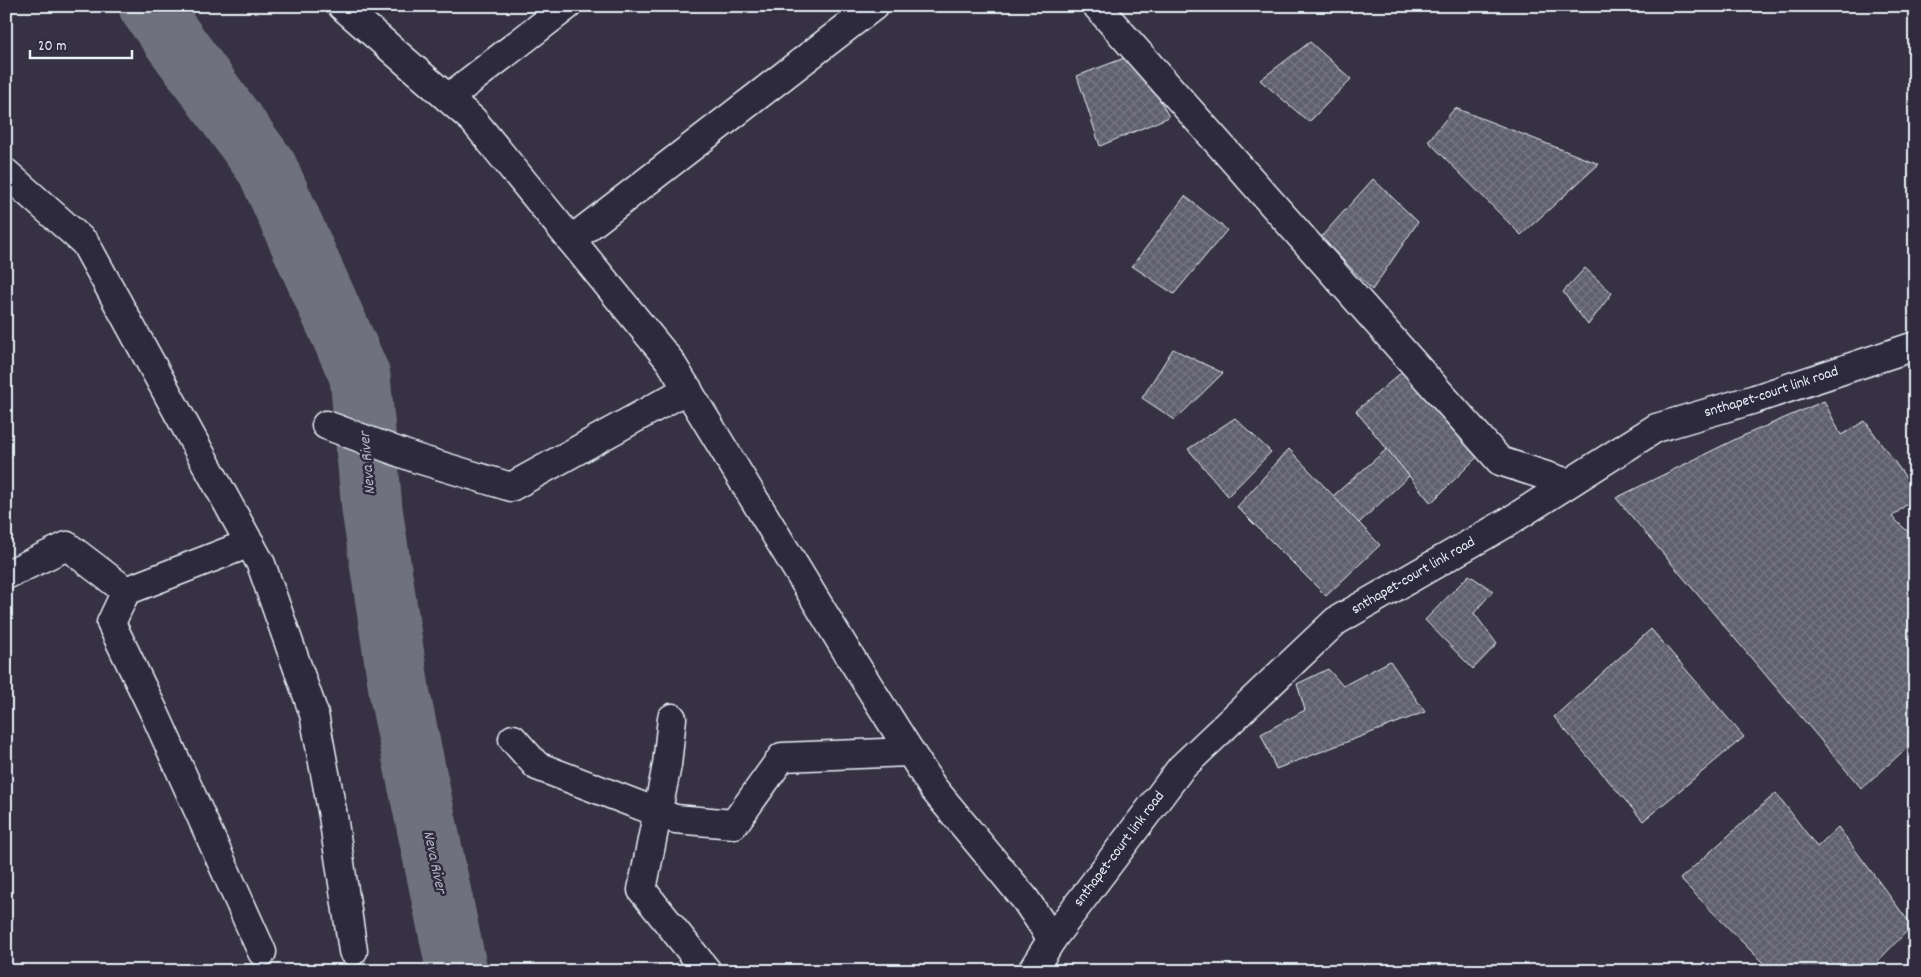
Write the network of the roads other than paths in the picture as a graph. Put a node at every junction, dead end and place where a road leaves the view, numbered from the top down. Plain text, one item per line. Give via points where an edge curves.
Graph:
1 (342, 6) edge
2 (567, 6) edge
3 (874, 6) edge
4 (1097, 6) edge
5 (448, 98) junction
6 (6, 173) edge
7 (572, 240) junction
8 (1915, 346) edge
9 (688, 389) junction
10 (326, 425) dead end
11 (1568, 484) junction
12 (250, 543) junction
13 (6, 575) edge
14 (126, 591) junction
15 (672, 718) dead end
16 (513, 738) dead end
17 (910, 752) junction
18 (658, 812) junction
19 (1052, 939) junction
20 (353, 951) dead end
21 (262, 952) dead end
22 (707, 971) edge
23 (1032, 971) edge

1 - 5 street
2 - 5 street
3 - 7 street
4 - 11 street via 1500,461
5 - 7 street via 473,120
6 - 12 street via 85,243
7 - 9 street via 670,361
8 - 11 street, snthapet-court link road via 1656,428
9 - 10 street via 510,488
9 - 17 street
11 - 19 street, snthapet-court link road via 1336,621 1181,768
12 - 14 street
12 - 20 street via 261,564 314,714
13 - 14 street via 68,546
14 - 21 street via 111,623
15 - 18 street
16 - 18 street via 537,766
17 - 18 street via 782,757 734,824 675,819
17 - 19 street via 933,788 1025,898
18 - 22 street via 642,890
19 - 23 street, snthapet-court link road

